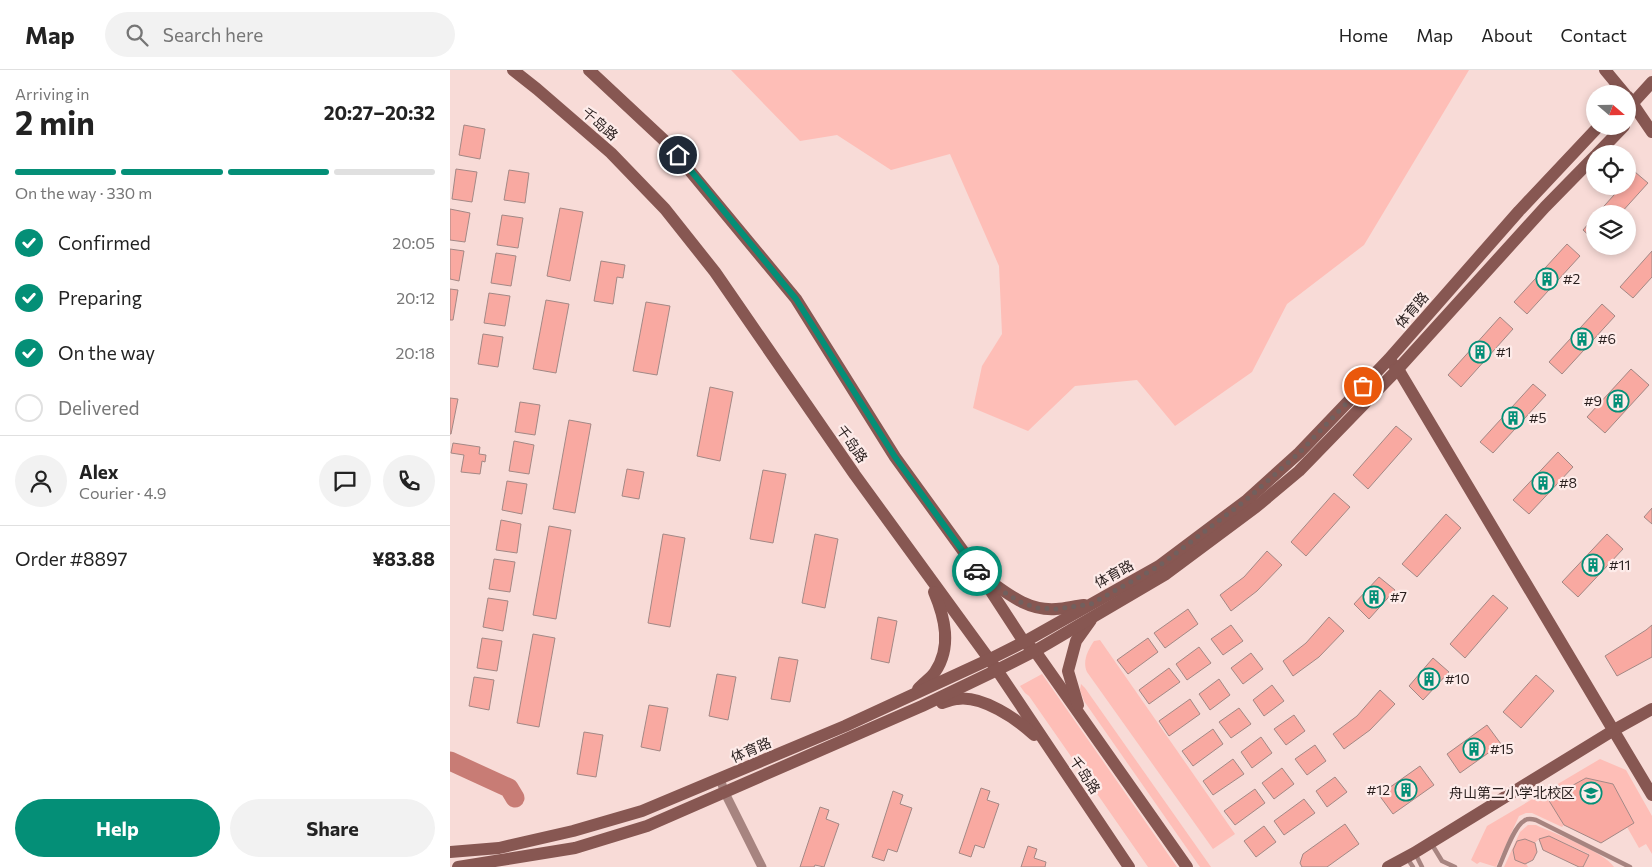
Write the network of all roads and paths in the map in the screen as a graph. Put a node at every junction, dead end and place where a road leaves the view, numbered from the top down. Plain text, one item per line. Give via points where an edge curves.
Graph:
1 (513, 70) edge
2 (589, 70) edge
3 (1605, 70) edge
4 (1652, 82) edge
5 (1617, 85) edge
6 (1636, 97) edge
7 (1636, 109) edge
8 (1652, 132) edge
9 (1590, 135) edge
10 (1615, 135) edge
11 (1606, 145) edge
12 (1586, 165) edge
13 (1393, 364) junction
14 (978, 574) junction
15 (928, 576) junction
16 (1091, 604) junction
17 (1092, 618) junction
18 (1024, 642) junction
19 (1035, 651) junction
20 (988, 660) junction
21 (997, 670) junction
22 (914, 694) junction
23 (1652, 709) edge
24 (1081, 717) junction
25 (888, 721) junction
26 (1614, 730) junction
27 (1050, 750) junction
28 (720, 779) junction
29 (725, 793) junction
30 (1652, 796) edge
31 (1430, 842) junction
32 (450, 852) edge
33 (1411, 859) edge
34 (458, 867) edge
35 (762, 867) edge
36 (1129, 867) edge
37 (1187, 867) edge
38 (1388, 867) edge
39 (1422, 867) edge
40 (1455, 867) edge
41 (1499, 867) edge
42 (1630, 867) edge

1 - 15 street, 千岛路 via 611,154 665,209 715,272
2 - 14 street, 千岛路 via 666,142 796,299 895,457
3 - 5 street
4 - 6 street
7 - 8 street
9 - 13 street, 体育路 via 1519,211
10 - 11 street, 体育路
12 - 13 street, 体育路
13 - 16 street, 体育路 via 1246,500 1159,566
13 - 17 street, 体育路 via 1299,471 1166,574
13 - 26 street
14 - 16 street via 1022,603 1038,608
14 - 18 street, 千岛路
15 - 20 street, 千岛路
15 - 22 street via 944,621 946,639 934,672
16 - 18 street, 体育路
17 - 19 street, 体育路
17 - 24 street via 1076,641 1068,670
18 - 19 street, 千岛路
18 - 20 street, 体育路
19 - 21 street, 体育路
19 - 24 street, 千岛路
20 - 21 street, 千岛路
20 - 22 street, 体育路
21 - 25 street, 体育路
21 - 27 street, 千岛路
22 - 28 street, 体育路
23 - 26 street
24 - 37 street, 千岛路
25 - 27 street via 958,699 970,699 1022,724
25 - 29 street, 体育路
26 - 30 street
26 - 31 street
27 - 36 street, 千岛路
28 - 29 street
28 - 32 street, 体育路 via 642,811 573,831 499,848
29 - 34 street, 体育路 via 647,826 575,848
29 - 35 street
31 - 33 street
31 - 40 lane via 1442,861
33 - 38 street
33 - 39 lane
41 - 42 lane via 1518,826 1529,819

